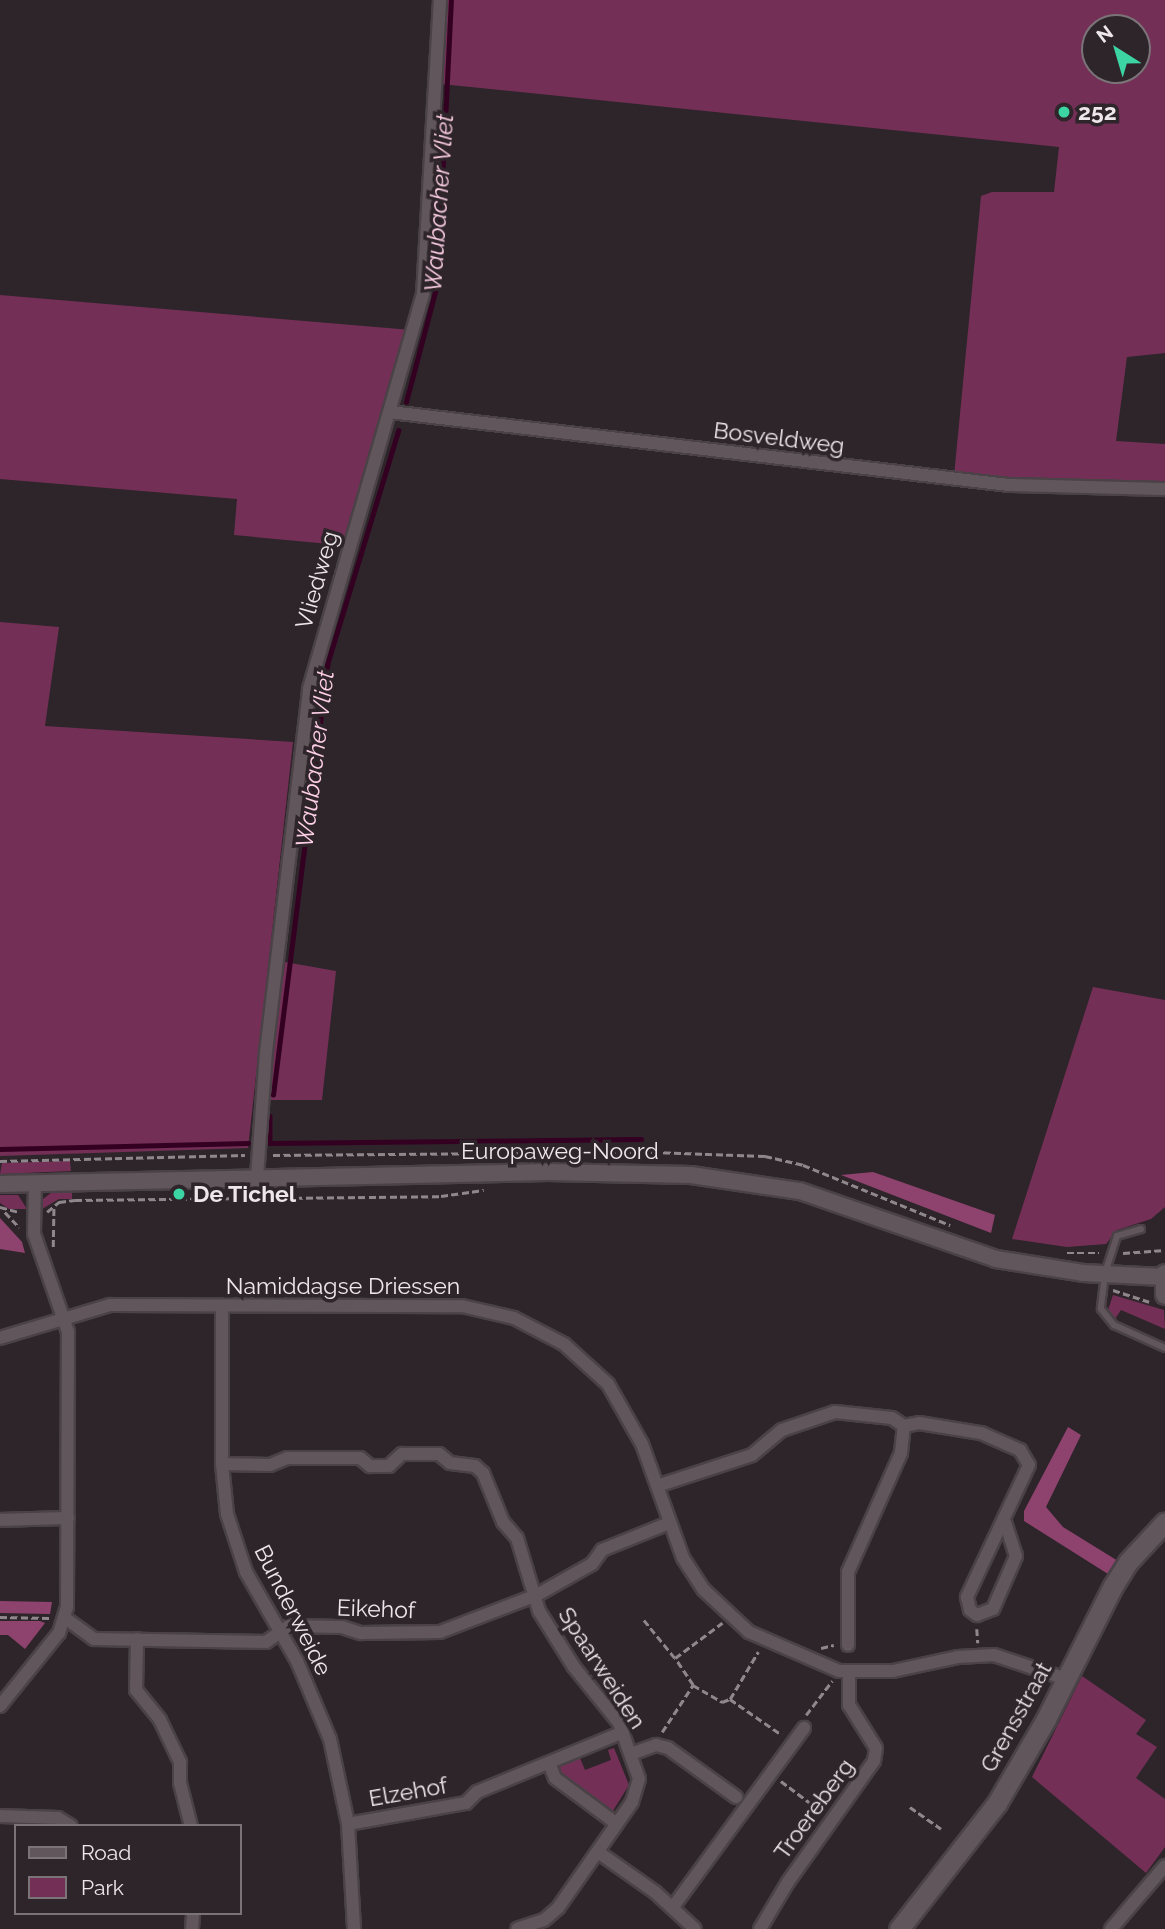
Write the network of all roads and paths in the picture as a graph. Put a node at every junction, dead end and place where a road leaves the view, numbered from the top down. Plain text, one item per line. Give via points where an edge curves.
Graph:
1 (440, 0) edge
2 (390, 412) junction
3 (1165, 489) edge
4 (258, 1155) junction
5 (0, 1161) edge
6 (257, 1177) junction
7 (35, 1182) junction
8 (0, 1184) edge
9 (257, 1198) dead end
10 (0, 1207) edge
11 (34, 1212) junction
12 (1141, 1229) dead end
13 (1105, 1275) junction
14 (1163, 1287) edge
15 (222, 1307) junction
16 (64, 1317) junction
17 (0, 1338) edge
18 (1165, 1348) edge
19 (904, 1426) junction
20 (222, 1464) junction
21 (657, 1486) junction
22 (68, 1518) junction
23 (0, 1520) edge
24 (1005, 1522) junction
25 (1165, 1522) edge
26 (669, 1523) junction
27 (537, 1595) junction
28 (727, 1614) junction
29 (977, 1615) junction
30 (0, 1617) edge
31 (65, 1618) junction
32 (644, 1620) dead end
33 (280, 1632) junction
34 (136, 1639) junction
35 (765, 1642) junction
36 (848, 1645) joint
37 (978, 1655) junction
38 (675, 1658) junction
39 (808, 1660) junction
40 (844, 1671) junction
41 (1066, 1679) junction
42 (693, 1685) junction
43 (730, 1699) junction
44 (0, 1706) edge
45 (804, 1728) joint
46 (623, 1732) junction
47 (793, 1743) junction
48 (656, 1745) junction
49 (631, 1754) junction
50 (549, 1763) junction
51 (771, 1774) junction
52 (736, 1797) dead end
53 (910, 1807) dead end
54 (0, 1816) edge
55 (832, 1819) junction
56 (68, 1824) edge
57 (190, 1824) edge
58 (348, 1824) junction
59 (617, 1824) junction
60 (941, 1829) dead end
61 (598, 1852) junction
62 (1165, 1866) edge
63 (673, 1907) junction
64 (354, 1929) edge
65 (516, 1929) edge
66 (695, 1929) edge
67 (760, 1929) edge
68 (899, 1929) edge
69 (1111, 1929) edge

1 - 2 street, Vliedweg via 423,295
2 - 3 street, Bosveldweg via 1009,485
2 - 4 street, Vliedweg via 309,689
4 - 5 path
4 - 6 street, Vliedweg
6 - 7 street, Europaweg-Noord
6 - 13 street, Europaweg-Noord via 614,1172 740,1180 842,1203 981,1255
7 - 8 street, Europaweg-Noord
7 - 11 street
9 - 11 path via 75,1200
10 - 11 path via 5,1212
11 - 16 street via 36,1239
12 - 13 lane via 1117,1236
13 - 14 street, Europaweg-Noord
13 - 14 path via 1114,1291
13 - 18 lane via 1101,1308 1114,1325
15 - 16 street, Namiddagse Driessen via 110,1305
15 - 20 street, Bunderweide
15 - 21 street, Namiddagse Driessen via 462,1306 514,1318 564,1344 608,1384 628,1413
16 - 17 street
16 - 22 street
19 - 21 street via 892,1418 835,1412 782,1430 752,1455
19 - 24 street via 919,1423 981,1433 1020,1450 1028,1460 1028,1472
19 - 36 street via 901,1453 848,1572
20 - 27 street, Spaarweiden via 360,1458 370,1466 389,1466 402,1454 439,1454 450,1463 475,1466 483,1473 503,1522 517,1538
20 - 33 street, Bunderweide via 235,1543 257,1595
21 - 26 street, Namiddagse Driessen
22 - 23 street
22 - 31 street
24 - 29 street via 967,1597 970,1611
24 - 29 street via 1016,1556 993,1609
25 - 41 main road, Grensstraat via 1128,1562
26 - 27 street, Eikehof via 602,1550 592,1564
26 - 28 street, Namiddagse Driessen via 683,1558
27 - 33 street, Eikehof via 440,1632 361,1633 342,1627 289,1626
27 - 46 street, Spaarweiden via 551,1634
28 - 35 street, Namiddagse Driessen
28 - 38 path via 715,1631
29 - 37 path
30 - 31 path
31 - 34 street, Eikehof via 94,1639
31 - 44 street via 52,1643
32 - 38 path
33 - 34 street, Eikehof via 266,1642
33 - 58 street, Bunderweide via 330,1739
34 - 57 street via 136,1690 160,1720 180,1762 180,1783
35 - 39 street, Namiddagse Driessen
35 - 43 path
36 - 39 path via 824,1645
37 - 40 street, Namiddagse Driessen via 894,1671
37 - 41 street, Namiddagse Driessen via 1015,1659
38 - 42 path
39 - 40 street, Namiddagse Driessen
40 - 45 path via 804,1719
40 - 55 street, Troereberg via 849,1705 876,1748 874,1761
41 - 68 main road, Grensstraat via 997,1803
42 - 43 path via 722,1702
42 - 48 path
43 - 47 path
45 - 47 street
46 - 49 street, Spaarweiden
46 - 50 street, Elzehof
47 - 51 street
48 - 49 street, Spaarweiden
48 - 52 street, Spaarweiden
49 - 59 street, Spaarweiden via 639,1785
50 - 58 street, Elzehof via 477,1792 466,1803
50 - 59 street via 555,1778
51 - 55 path
51 - 63 street
53 - 60 path
54 - 56 street via 58,1818
55 - 67 street, Troereberg
58 - 64 street, Bunderweide
59 - 61 street, Spaarweiden
61 - 63 street
61 - 65 street, Spaarweiden via 550,1916
62 - 69 street
63 - 66 street

